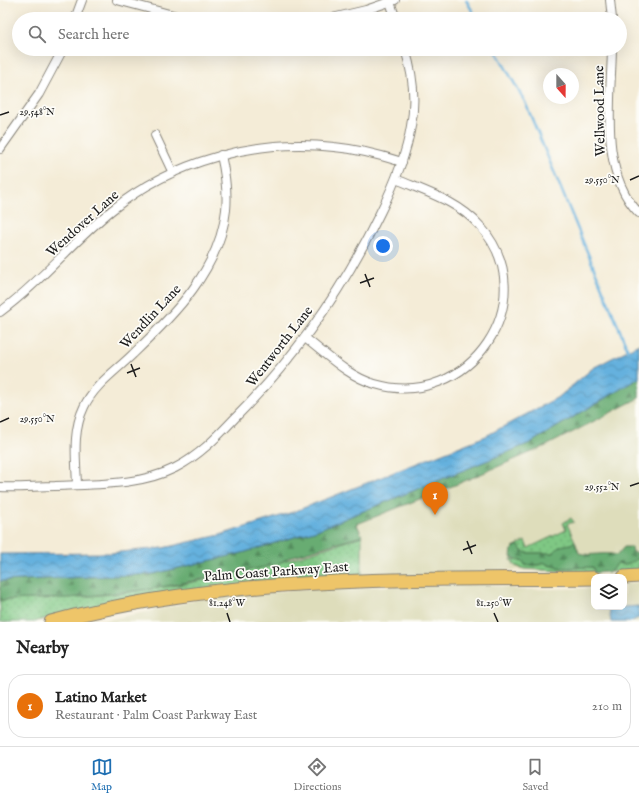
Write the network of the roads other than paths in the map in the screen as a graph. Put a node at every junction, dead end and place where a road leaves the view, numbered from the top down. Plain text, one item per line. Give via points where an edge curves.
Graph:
1 (82, 0) edge
2 (117, 0) edge
3 (610, 0) edge
4 (392, 1) edge
5 (78, 12) edge
6 (162, 12) edge
7 (353, 12) edge
8 (394, 12) edge
9 (611, 12) edge
10 (59, 56) edge
11 (407, 56) edge
12 (612, 56) edge
13 (155, 135) dead end
14 (0, 149) edge
15 (221, 155) junction
16 (402, 162) junction
17 (172, 173) junction
18 (396, 179) junction
19 (639, 213) edge
20 (0, 312) edge
21 (305, 338) junction
22 (77, 485) junction
23 (0, 487) edge
24 (639, 576) edge
25 (627, 577) edge
26 (591, 578) edge
27 (51, 622) edge

1 - 5 street
2 - 6 street
3 - 9 street
4 - 7 street
4 - 8 street
10 - 14 street via 39,94
11 - 16 street, Wentworth Lane via 412,75 413,110
12 - 19 street, Wellwood Lane via 612,161 623,191
13 - 17 street
15 - 16 street, Wendover Lane via 262,148 322,145 368,152
15 - 17 street, Wendover Lane
15 - 22 street, Wendlin Lane via 226,182 226,209 223,229 215,252 189,295 154,334 99,385 84,406 76,435
16 - 18 street, Wentworth Lane
17 - 20 street, Wendover Lane via 150,184 113,209 48,272
18 - 21 street, Wentworth Lane via 368,239
18 - 21 street via 459,207 489,238 500,262 504,289 499,319 488,345 475,360 450,378 430,386 400,388 374,384 359,378
21 - 22 street, Wentworth Lane via 252,401 209,445 188,461 163,474 144,479
22 - 23 street, Wentworth Lane
24 - 25 main road
26 - 27 main road, Palm Coast Parkway East via 335,581 255,586 158,599

